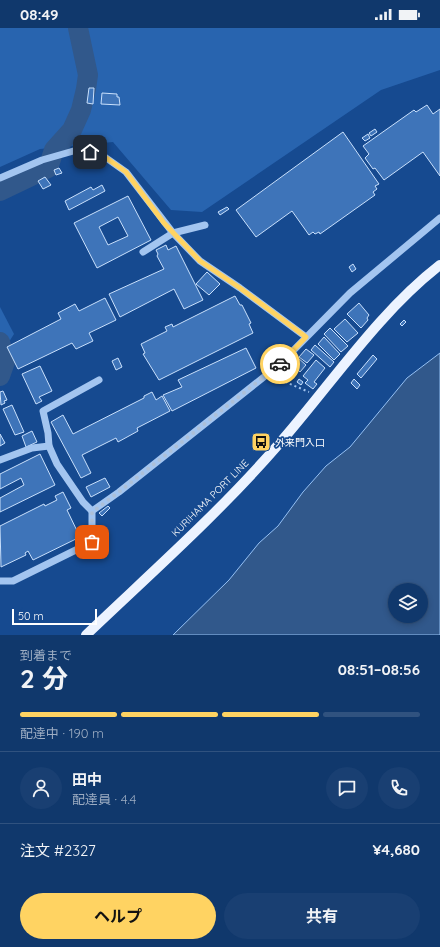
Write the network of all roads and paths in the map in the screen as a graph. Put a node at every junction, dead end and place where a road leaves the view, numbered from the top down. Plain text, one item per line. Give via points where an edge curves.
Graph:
1 (0, 178) edge
2 (440, 218) edge
3 (205, 225) dead end
4 (173, 233) junction
5 (143, 252) dead end
6 (440, 265) edge
7 (306, 337) junction
8 (269, 373) junction
9 (99, 380) dead end
10 (312, 393) dead end
11 (49, 446) junction
12 (0, 460) edge
13 (92, 512) junction
14 (0, 580) edge
15 (86, 635) edge

1 - 4 street via 42,160 77,150 102,155 126,172
2 - 7 street via 350,293
3 - 4 street
4 - 5 street
4 - 7 street via 200,261
6 - 15 main road, KURIHAMA PORT LINE via 408,293 277,446 221,505
7 - 8 street
8 - 10 path
8 - 13 street
9 - 11 street via 43,410
11 - 12 street via 32,448
11 - 13 street via 57,464
13 - 14 street via 92,542 13,581

